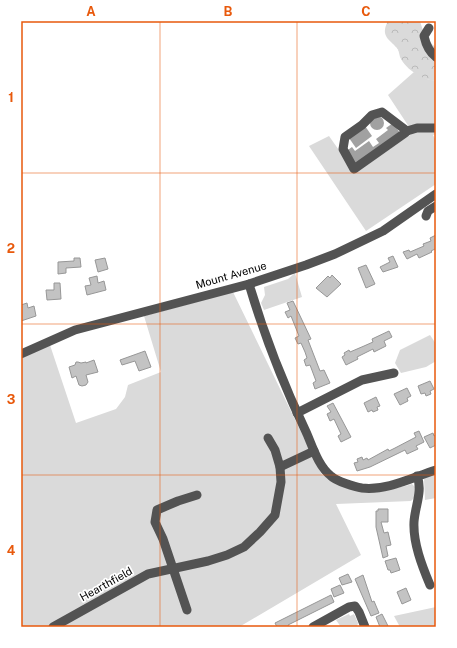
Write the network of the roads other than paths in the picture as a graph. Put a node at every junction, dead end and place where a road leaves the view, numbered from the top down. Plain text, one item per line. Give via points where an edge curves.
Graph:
1 (429, 28) dead end
2 (436, 57) edge
3 (436, 128) edge
4 (407, 131) junction
5 (436, 194) edge
6 (436, 206) edge
7 (426, 216) dead end
8 (249, 284) junction
9 (21, 354) edge
10 (394, 373) dead end
11 (297, 413) junction
12 (268, 438) dead end
13 (314, 451) junction
14 (280, 467) junction
15 (436, 470) edge
16 (417, 476) junction
17 (197, 495) dead end
18 (172, 568) junction
19 (430, 585) dead end
20 (186, 610) dead end
21 (53, 627) edge
22 (313, 627) edge
23 (365, 627) edge

1 - 2 street via 424,36 431,53
3 - 4 street
4 - 4 street via 354,169 342,149 345,137 372,115 382,112
5 - 8 street, Mount Avenue via 382,231 335,254
6 - 7 street via 428,210
8 - 9 street, Mount Avenue via 75,330
8 - 11 street
10 - 11 street via 362,380
11 - 13 street
12 - 14 street, Hearthfield via 279,448
13 - 14 street
13 - 16 street via 332,477 362,488 398,483
14 - 18 street, Hearthfield via 281,482 275,515 244,547 227,556
15 - 16 street
16 - 19 street via 420,483 414,522 416,542
17 - 18 street via 157,510 155,522
18 - 20 street
18 - 21 street, Hearthfield via 148,574
22 - 23 street via 349,606 355,606

